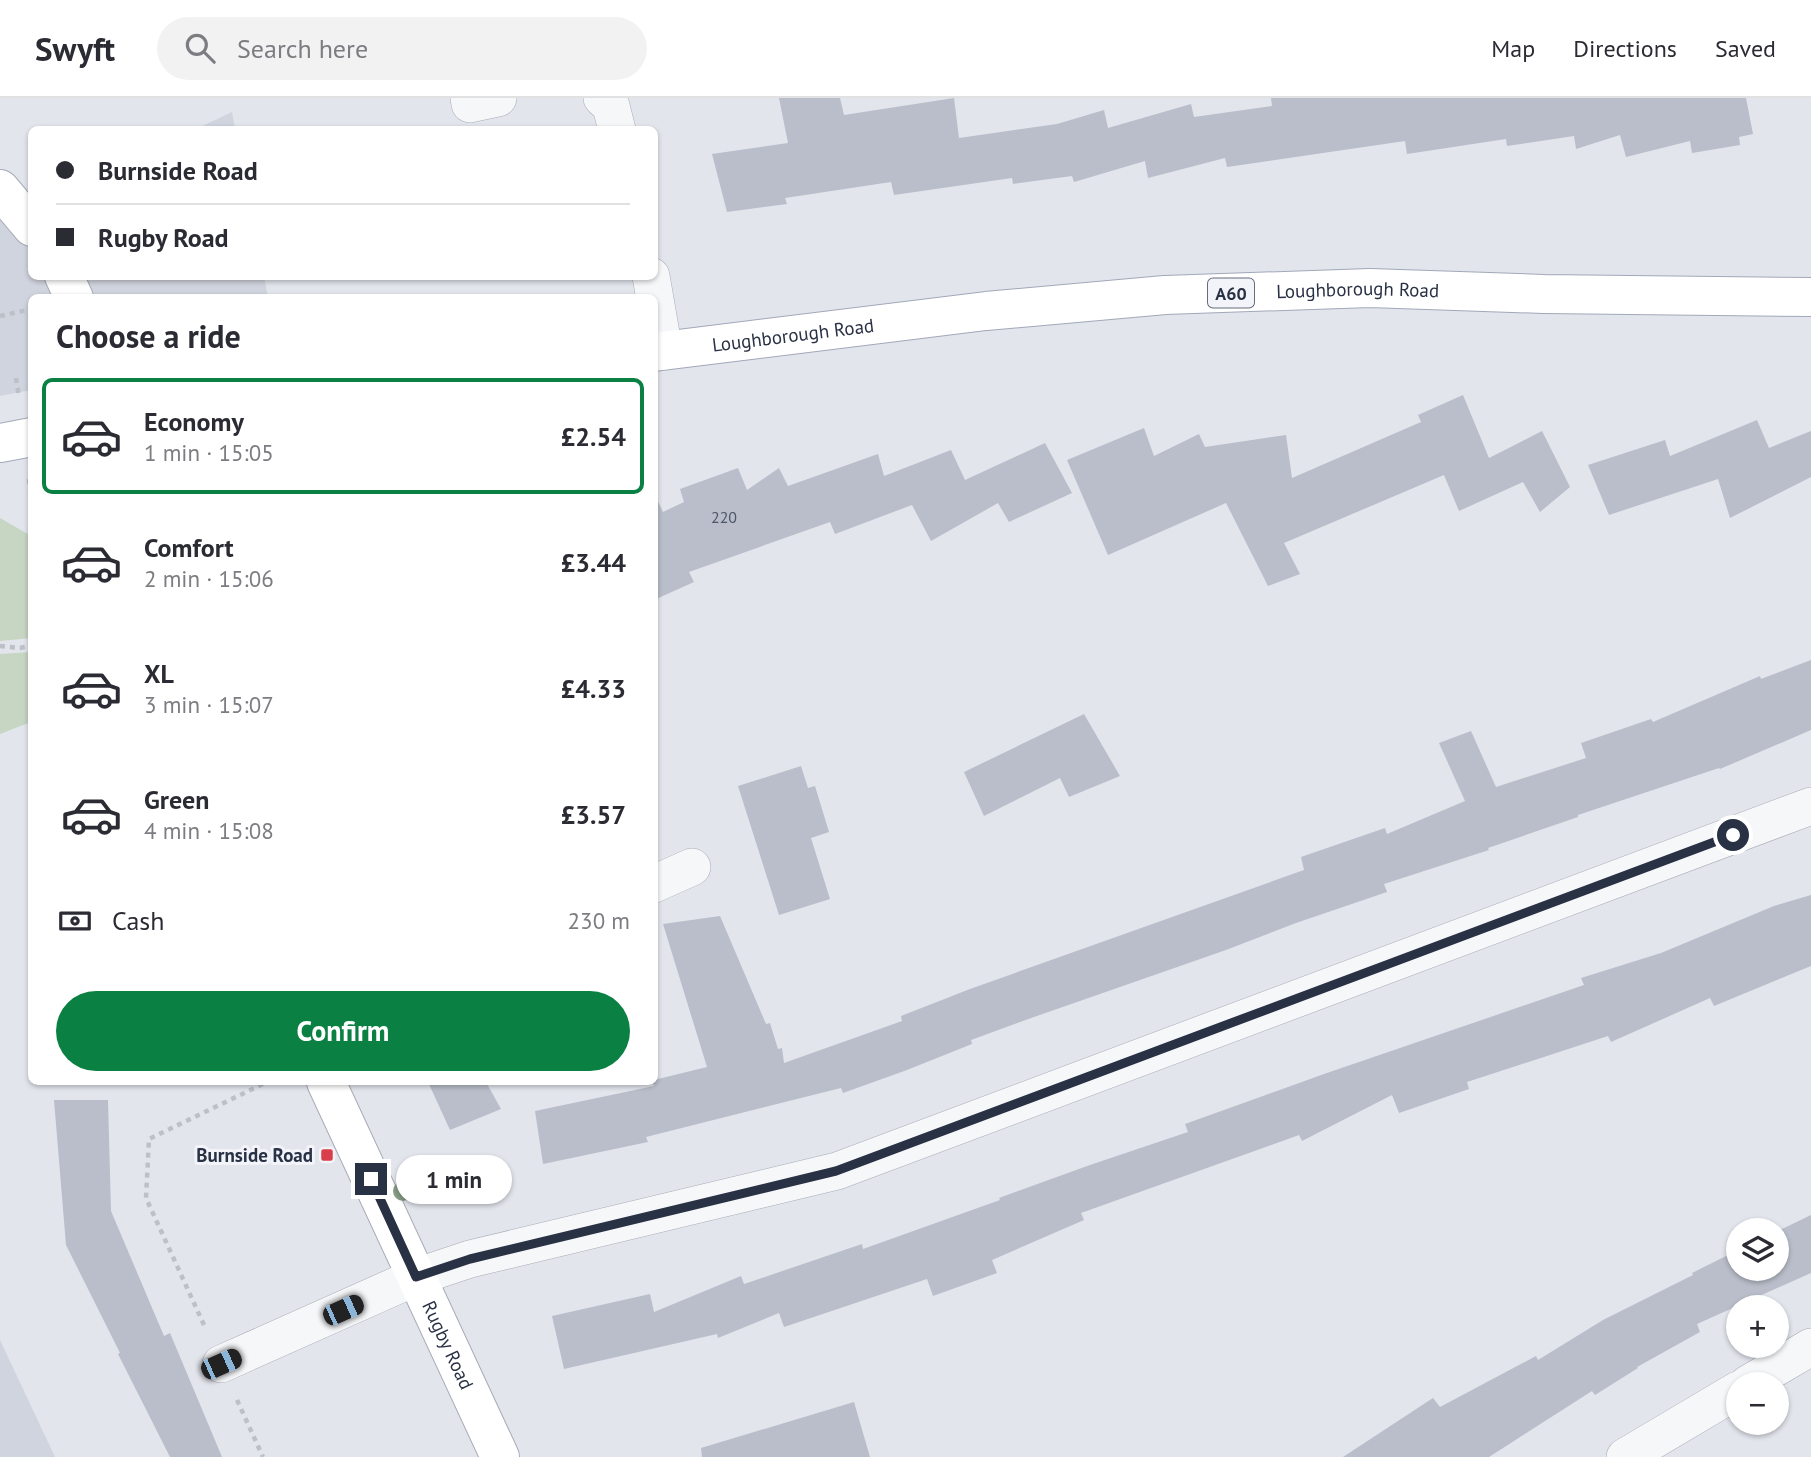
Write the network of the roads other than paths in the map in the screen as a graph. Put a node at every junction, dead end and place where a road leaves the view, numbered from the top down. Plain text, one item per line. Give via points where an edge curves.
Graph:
1 (469, 98) edge
2 (498, 98) edge
3 (602, 98) edge
4 (616, 126) edge
5 (0, 189) edge
6 (28, 222) edge
7 (1811, 297) edge
8 (659, 352) edge
9 (28, 438) edge
10 (0, 443) edge
11 (1811, 806) edge
12 (692, 867) dead end
13 (658, 882) edge
14 (327, 1085) edge
15 (416, 1277) junction
16 (1811, 1347) edge
17 (221, 1364) road end
18 (1768, 1372) edge
19 (1726, 1397) edge
20 (500, 1457) edge
21 (1625, 1457) edge

1 - 2 street via 470,104
3 - 4 street via 611,106
5 - 6 main road
7 - 8 main road, Loughborough Road / A60 via 1370,288 1165,295 986,311
9 - 10 main road
11 - 15 street via 836,1171 470,1259
12 - 13 street
14 - 15 main road, Rugby Road
15 - 17 street
15 - 20 main road, Rugby Road
16 - 18 street
19 - 21 street

